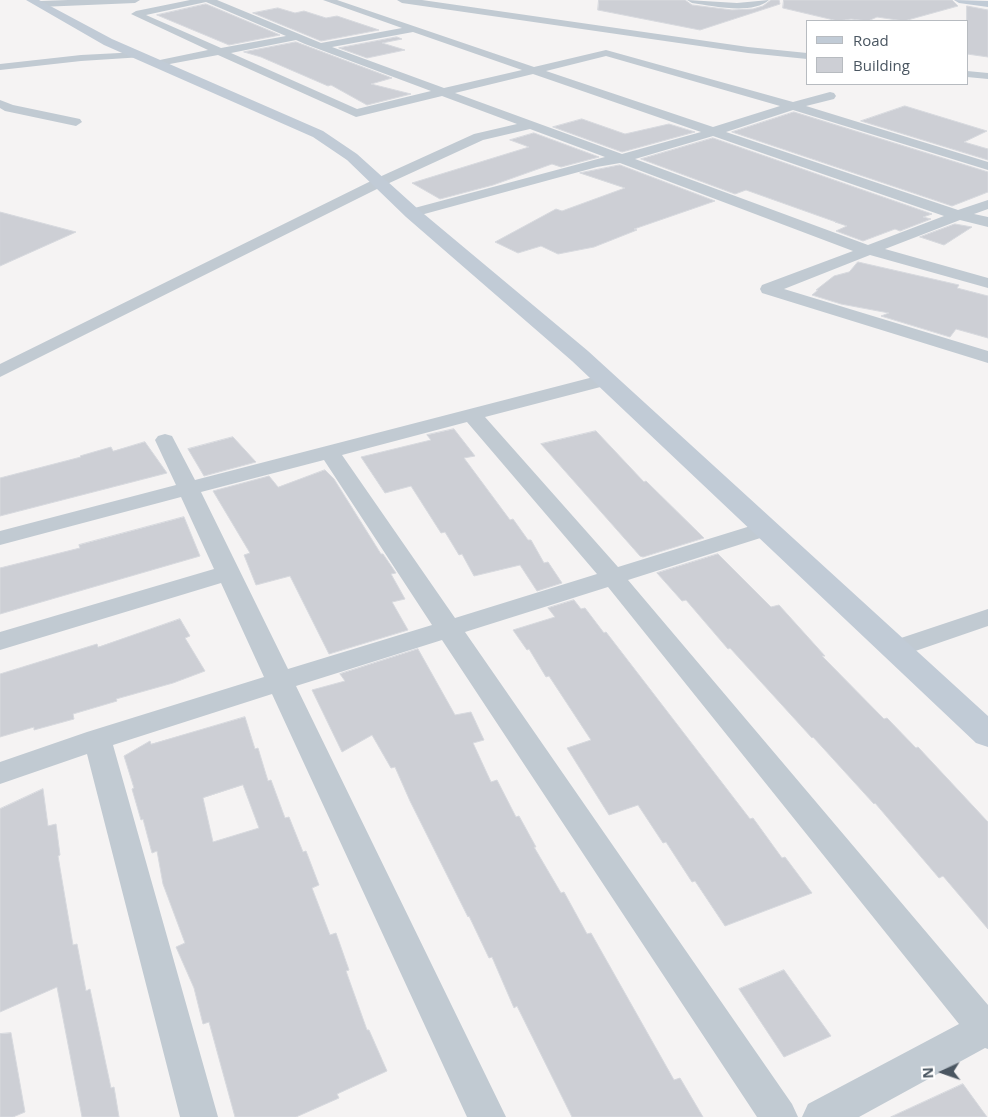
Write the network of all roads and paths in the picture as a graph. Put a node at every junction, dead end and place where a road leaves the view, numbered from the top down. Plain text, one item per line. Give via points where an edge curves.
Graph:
1 (135, 0) edge
2 (204, 0) edge
3 (209, 0) edge
4 (328, 0) edge
5 (402, 0) edge
6 (692, 0) edge
7 (764, 0) edge
8 (958, 0) edge
9 (978, 0) edge
10 (36, 2) edge
11 (988, 2) edge
12 (119, 7) junction
13 (96, 12) dead end
14 (136, 14) junction
15 (412, 29) junction
16 (297, 37) junction
17 (108, 42) junction
18 (321, 46) junction
19 (219, 52) junction
20 (139, 55) junction
21 (806, 56) edge
22 (38, 62) junction
23 (159, 63) junction
24 (0, 66) edge
25 (534, 70) junction
26 (968, 74) edge
27 (988, 76) edge
28 (446, 93) junction
29 (830, 96) dead end
30 (0, 104) edge
31 (791, 105) junction
32 (76, 122) dead end
33 (530, 125) junction
34 (711, 131) junction
35 (621, 160) junction
36 (988, 166) edge
37 (380, 182) junction
38 (988, 204) edge
39 (412, 213) junction
40 (957, 215) junction
41 (988, 222) edge
42 (866, 250) junction
43 (988, 283) edge
44 (988, 357) edge
45 (0, 370) edge
46 (605, 380) junction
47 (473, 416) junction
48 (165, 440) dead end
49 (329, 452) junction
50 (188, 489) junction
51 (765, 529) junction
52 (0, 538) edge
53 (228, 573) junction
54 (612, 576) junction
55 (988, 617) edge
56 (448, 627) junction
57 (0, 640) edge
58 (895, 649) junction
59 (280, 681) junction
60 (988, 735) edge
61 (96, 739) junction
62 (0, 773) edge
63 (987, 1029) edge
64 (199, 1117) edge
65 (487, 1117) edge
66 (779, 1117) edge
67 (821, 1117) edge

1 - 10 street
1 - 12 street
2 - 14 street
3 - 16 street
4 - 15 street
5 - 21 street
6 - 7 street via 736,6 753,5
8 - 11 street
9 - 11 street
10 - 17 street via 73,17
12 - 13 street
12 - 14 street
14 - 19 street
15 - 18 street
15 - 25 street
16 - 18 street
16 - 19 street
17 - 20 street
17 - 22 street
18 - 28 street
19 - 23 street
19 - 28 street via 356,113
20 - 22 street
20 - 23 street
22 - 24 street
23 - 37 street via 318,134 352,157
25 - 28 street
25 - 31 street via 606,53
25 - 34 street
26 - 27 street
28 - 33 street
29 - 31 street
30 - 32 street
31 - 34 street
31 - 36 street
33 - 35 street
33 - 37 street via 479,138
34 - 35 street
34 - 40 street
35 - 39 street via 596,163
35 - 42 street
37 - 39 street
37 - 45 street
38 - 40 street
39 - 46 street
40 - 41 street
40 - 42 street
42 - 43 street
42 - 44 street via 768,289
46 - 47 street
46 - 51 street
47 - 49 street
47 - 54 street
48 - 50 street
49 - 50 street
49 - 56 street
50 - 52 street
50 - 53 street
51 - 54 street
51 - 58 street
53 - 57 street
53 - 59 street
54 - 56 street
54 - 63 street
55 - 58 street
56 - 59 street
56 - 66 street
58 - 60 street
59 - 61 street
59 - 65 street
61 - 62 street
61 - 64 street
63 - 67 street

